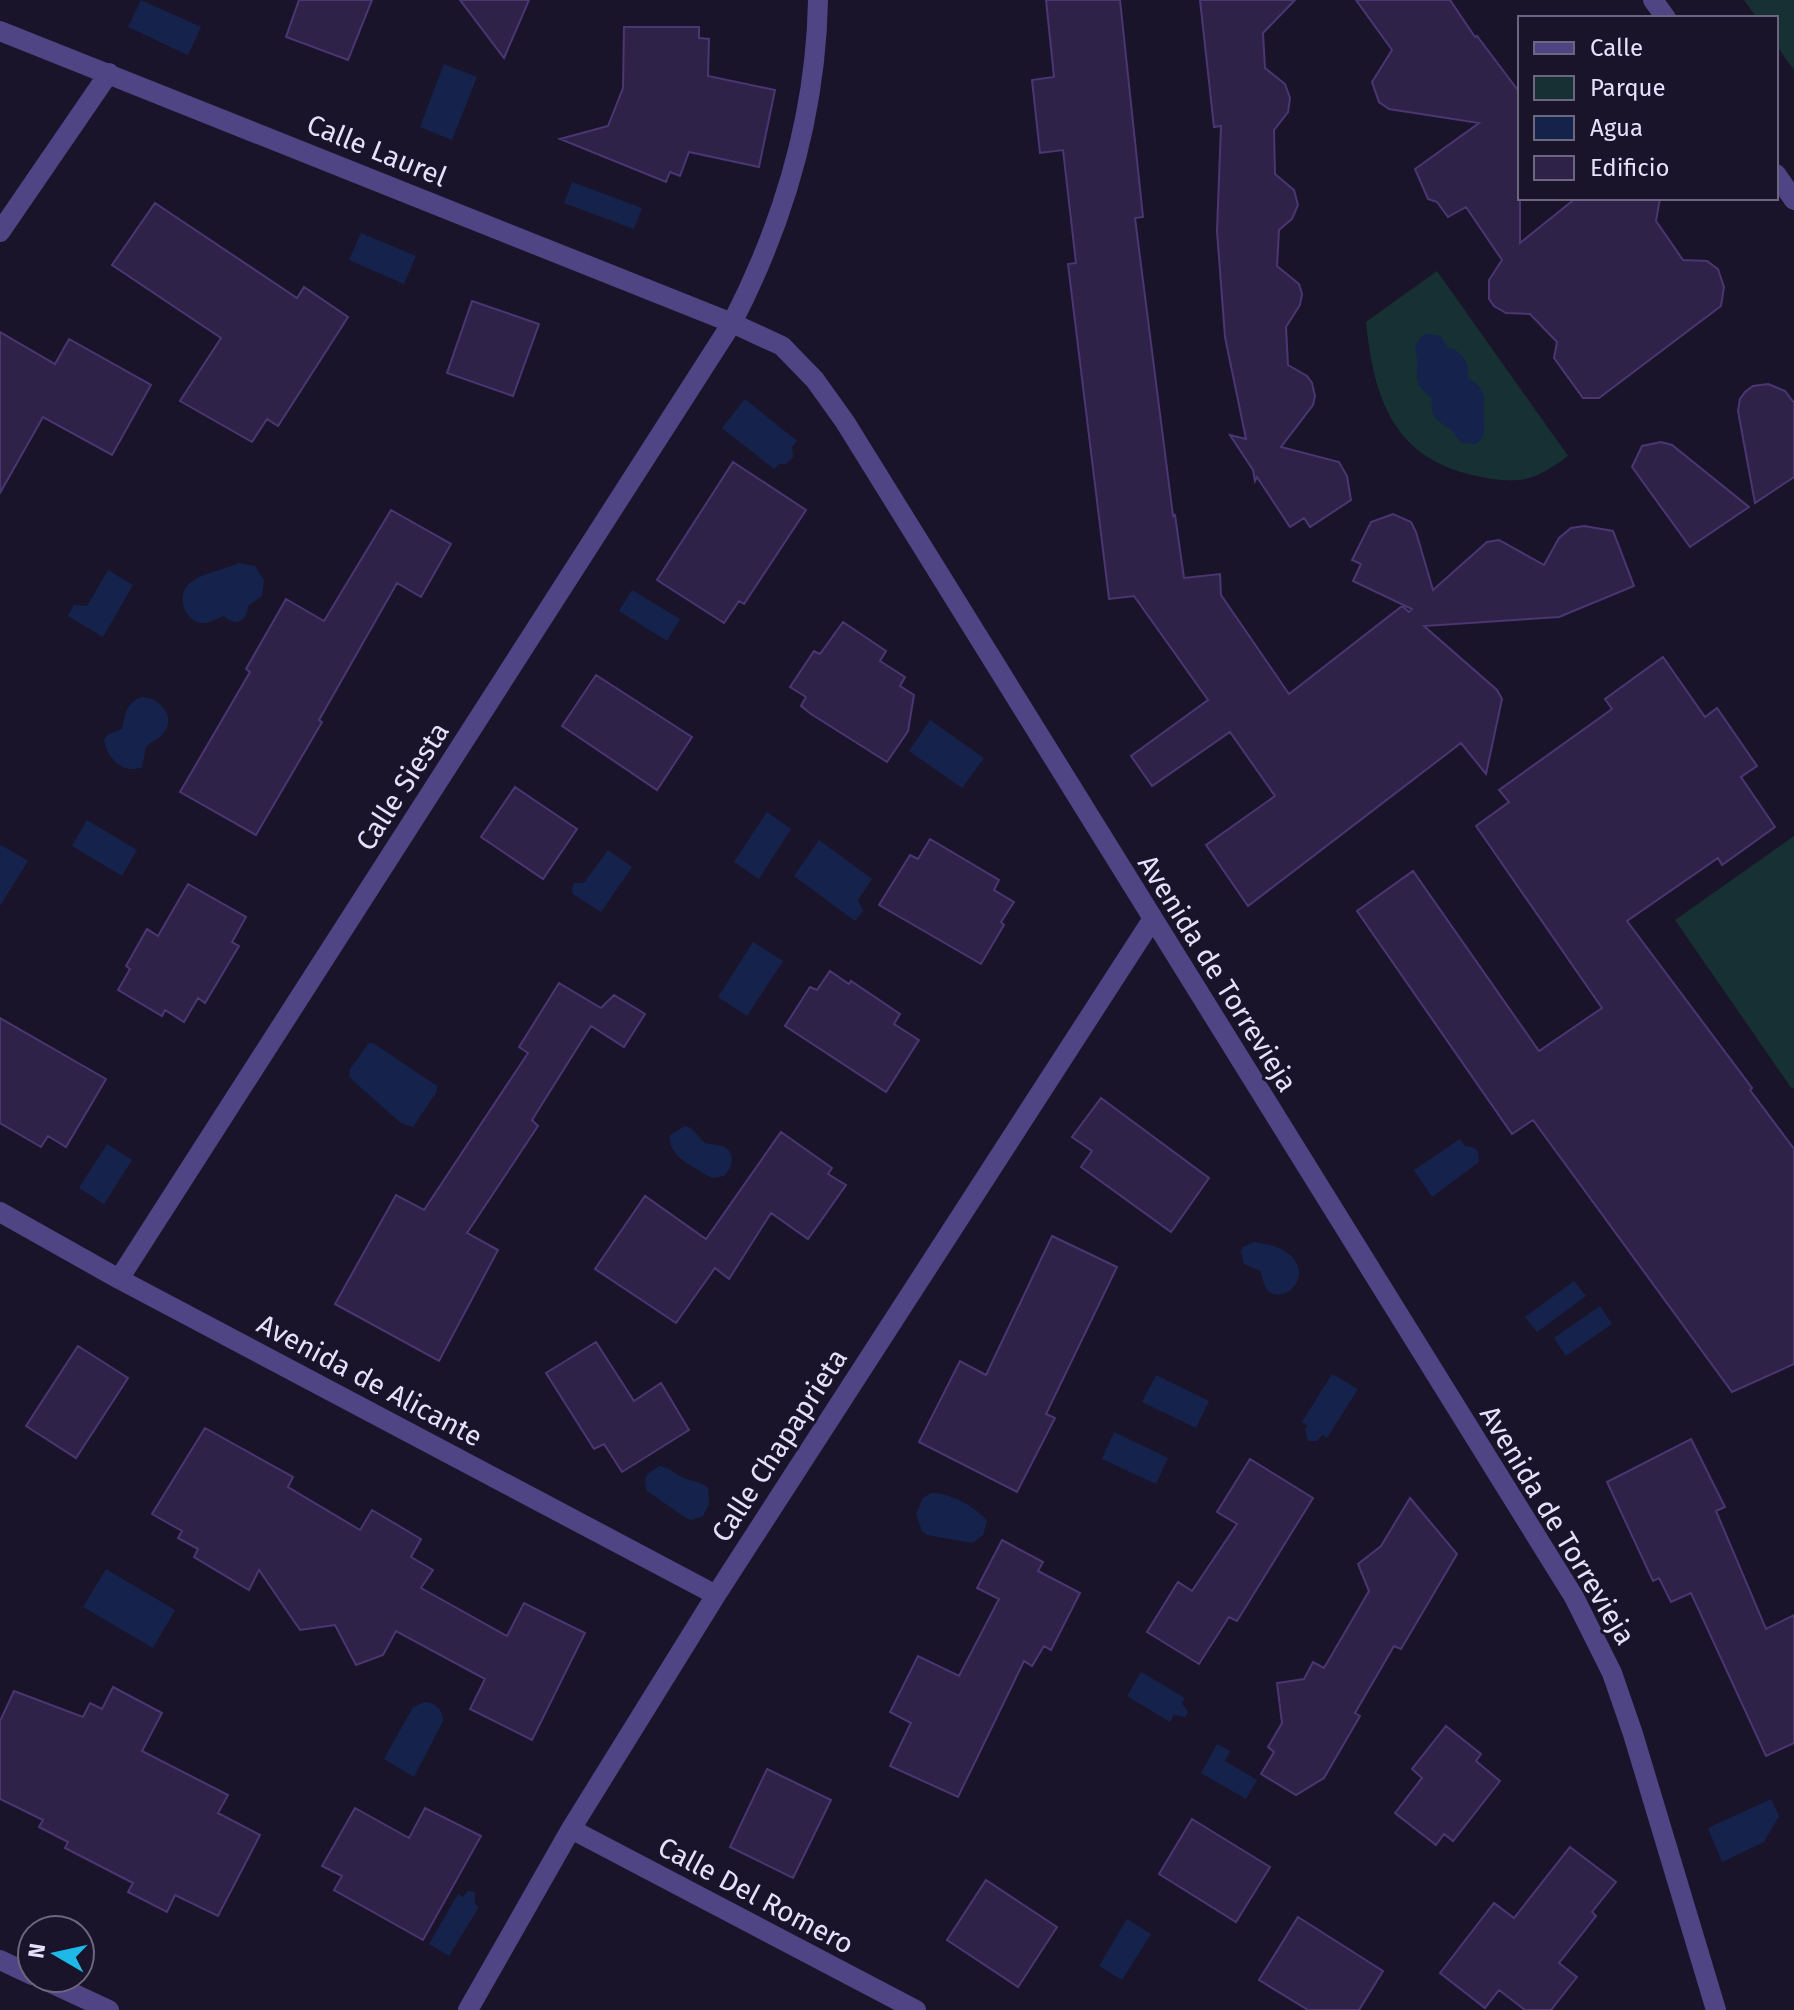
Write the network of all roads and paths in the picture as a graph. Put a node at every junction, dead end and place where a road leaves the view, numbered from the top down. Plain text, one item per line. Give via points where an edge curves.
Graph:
1 (818, 0) edge
2 (0, 31) edge
3 (109, 73) junction
4 (1778, 177) edge
5 (1794, 200) edge
6 (0, 232) edge
7 (732, 323) junction
8 (1152, 920) junction
9 (0, 1212) edge
10 (119, 1279) junction
11 (716, 1595) junction
12 (571, 1829) junction
13 (74, 1994) edge
14 (109, 2010) edge
15 (468, 2010) edge
16 (916, 2010) edge
17 (1716, 2010) edge

1 - 7 street via 812,80 795,165 776,227
2 - 3 street, Calle Laurel
3 - 6 street
3 - 7 street, Calle Laurel
4 - 5 street
7 - 8 street, Avenida de Torrevieja via 782,346 815,380
7 - 10 street, Calle Siesta
8 - 11 street, Calle Chapaprieta
8 - 17 street, Avenida de Torrevieja via 1574,1597 1612,1673 1633,1734
9 - 10 street, Avenida de Alicante
10 - 11 street, Avenida de Alicante
11 - 12 street, Calle Chapaprieta
12 - 15 street, Calle Chapaprieta
12 - 16 street, Calle Del Romero
13 - 14 street

